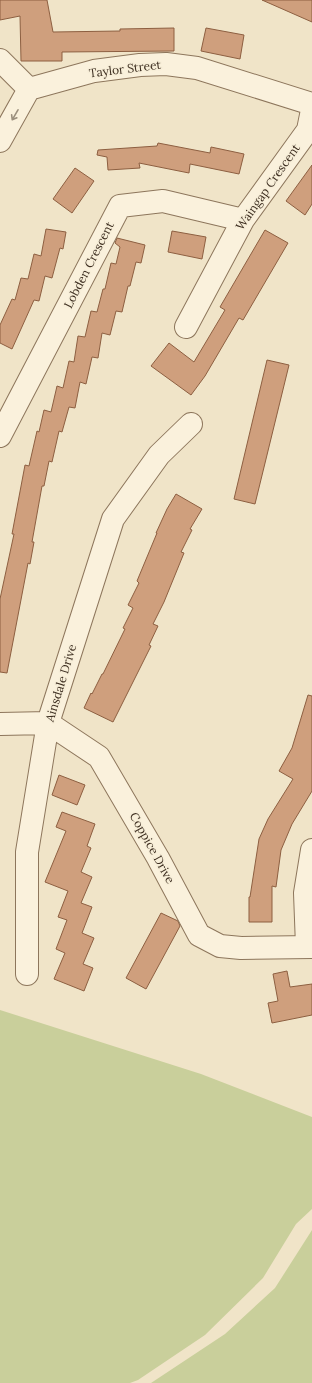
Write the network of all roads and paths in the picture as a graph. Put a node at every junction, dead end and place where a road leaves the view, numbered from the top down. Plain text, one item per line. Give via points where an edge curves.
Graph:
1 (0, 60) edge
2 (30, 89) junction
3 (312, 104) edge
4 (311, 125) edge
5 (0, 141) edge
6 (243, 220) junction
7 (186, 327) dead end
8 (190, 424) dead end
9 (0, 436) edge
10 (48, 723) junction
11 (0, 724) edge
12 (312, 850) edge
13 (310, 947) edge
14 (27, 974) dead end

1 - 2 street
2 - 3 street, Taylor Street via 94,71 166,64 197,68
2 -> 5 street
4 - 6 street, Waingap Crescent
6 - 7 street, Waingap Crescent
6 - 9 street, Lobden Crescent via 163,201 120,206
8 - 10 street, Ainsdale Drive via 159,455 113,519
10 - 11 street
10 - 13 street, Coppice Drive via 99,757 199,935 220,946
10 - 14 street, Ainsdale Drive via 27,852
12 - 13 street via 305,893

